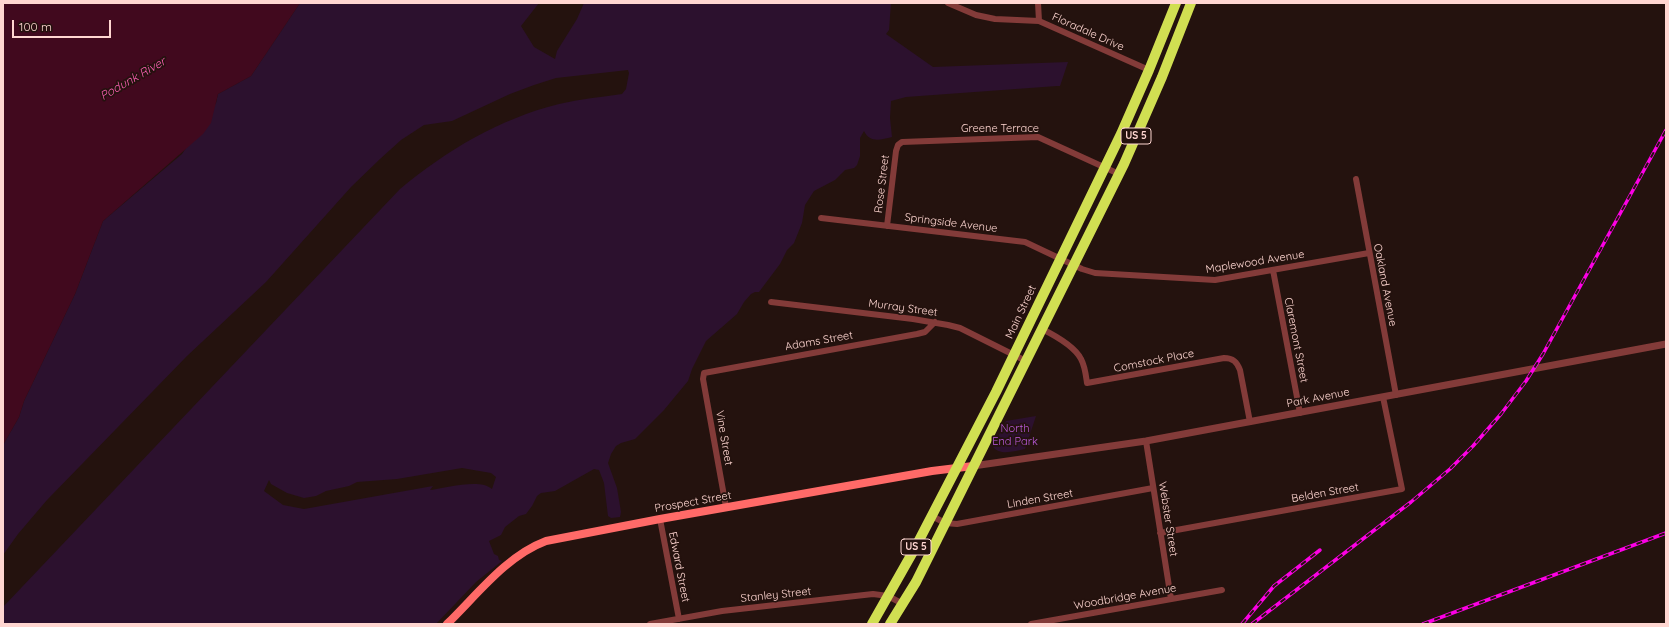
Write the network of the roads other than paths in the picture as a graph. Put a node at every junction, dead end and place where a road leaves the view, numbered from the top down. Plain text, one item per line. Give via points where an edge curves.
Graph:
1 (948, 3) edge
2 (1038, 3) edge
3 (1176, 3) edge
4 (1191, 3) edge
5 (1039, 21) junction
6 (1149, 70) junction
7 (898, 145) joint
8 (1105, 168) junction
9 (1119, 174) junction
10 (1356, 179) dead end
11 (821, 218) dead end
12 (887, 226) junction
13 (1369, 254) junction
14 (1060, 258) junction
15 (1074, 265) junction
16 (1273, 270) junction
17 (771, 302) dead end
18 (935, 322) junction
19 (1042, 329) junction
20 (1666, 344) edge
21 (1014, 355) junction
22 (1026, 361) junction
23 (704, 372) joint
24 (1396, 395) junction
25 (1383, 397) junction
26 (1300, 413) junction
27 (1250, 422) junction
28 (1146, 441) junction
29 (973, 466) junction
30 (958, 468) junction
31 (1153, 488) junction
32 (726, 507) junction
33 (932, 516) junction
34 (660, 519) junction
35 (945, 523) junction
36 (1160, 533) junction
37 (1222, 590) dead end
38 (888, 596) junction
39 (1171, 599) junction
40 (903, 604) junction
41 (679, 619) junction
42 (447, 624) edge
43 (650, 624) edge
44 (872, 624) edge
45 (890, 624) edge
46 (1031, 624) edge

1 - 5 street, Floradale Drive via 976,15 995,19
2 - 5 street
3 - 6 highway, Main Street / US 5
4 - 9 highway, US 5 via 1155,94
5 - 6 street, Floradale Drive
6 - 8 highway, Main Street / US 5
7 - 8 street, Greene Terrace via 908,141 1038,137
7 - 12 street, Rose Street
8 - 9 street, Greene Terrace
8 - 14 highway, Main Street / US 5
9 - 15 highway, US 5
10 - 13 street, Oakland Avenue
11 - 12 street, Springside Avenue
12 - 14 street, Springside Avenue via 1025,242
13 - 16 street, Maplewood Avenue
13 - 24 street, Oakland Avenue
14 - 15 street, Springside Avenue
14 - 21 highway, Main Street / US 5
15 - 16 street, Maplewood Avenue via 1095,273 1207,280
15 - 19 highway, US 5
16 - 26 street, Claremont Street
17 - 18 street, Murray Street
18 - 21 street, Murray Street via 960,328
18 - 23 street, Adams Street via 925,332 917,334
19 - 22 highway, US 5
19 - 27 street, Comstock Place via 1079,355 1087,383 1224,358 1232,359 1240,370
20 - 24 street, Park Avenue
21 - 22 street, Murray Street
21 - 30 highway, Main Street / US 5
22 - 29 highway, US 5
23 - 32 street, Vine Street
24 - 25 street, Park Avenue
25 - 26 street, Park Avenue
25 - 36 street, Belden Street via 1402,489
26 - 27 street, Park Avenue
27 - 28 street, Park Avenue
28 - 29 street, Park Avenue
28 - 31 street, Webster Street
29 - 30 main road, Prospect Street
29 - 35 highway, US 5
30 - 32 main road, Prospect Street
30 - 33 highway, Main Street / US 5
31 - 35 street, Linden Street via 959,524
31 - 36 street, Webster Street
32 - 34 main road, Prospect Street
33 - 35 street, Linden Street
33 - 38 highway, Main Street / US 5
34 - 41 street, Edward Street
34 - 42 main road, Prospect Street via 568,536 536,546 511,561
35 - 40 highway, US 5
36 - 39 street, Webster Street
37 - 39 street, Woodbridge Avenue
38 - 40 street, Stanley Street
38 - 41 street, Stanley Street via 872,594 730,610
38 - 44 highway, Main Street / US 5
39 - 46 street, Woodbridge Avenue
40 - 45 highway, US 5
41 - 43 street, Stanley Street

